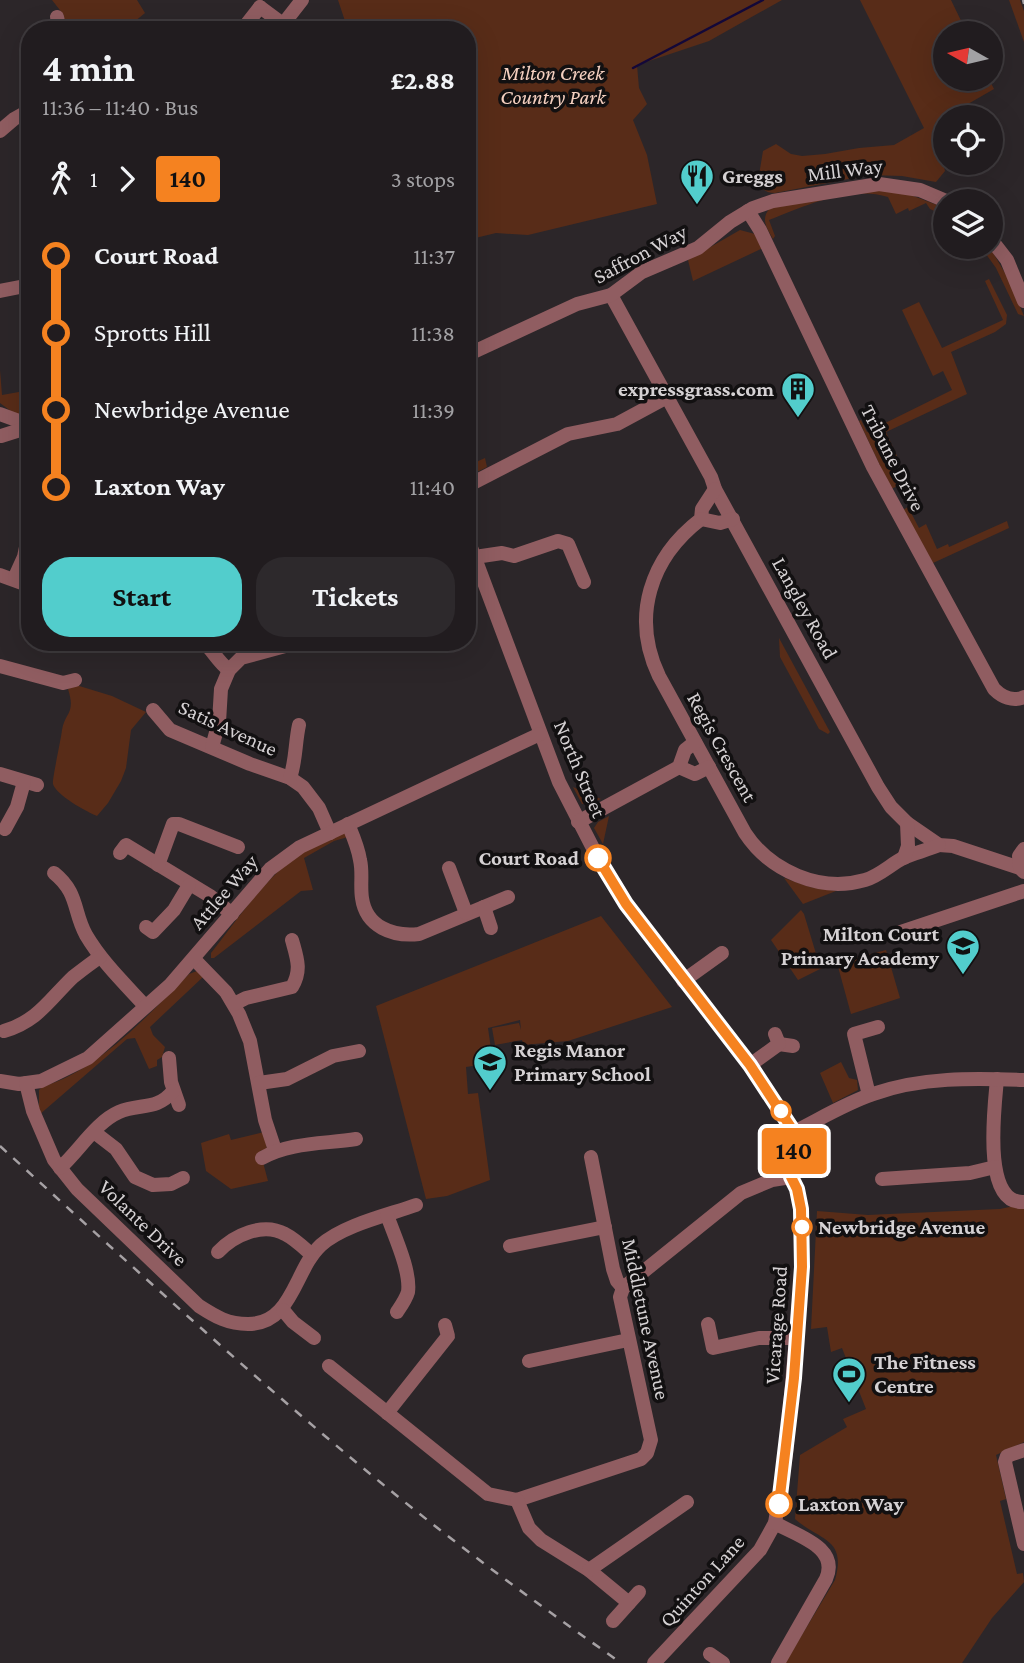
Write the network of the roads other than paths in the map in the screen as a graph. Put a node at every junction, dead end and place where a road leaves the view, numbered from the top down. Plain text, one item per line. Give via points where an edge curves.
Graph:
1 (302, 0) edge
2 (258, 4) edge
3 (248, 21) edge
4 (281, 21) edge
5 (291, 21) edge
6 (21, 115) edge
7 (0, 131) edge
8 (933, 196) edge
9 (748, 211) junction
10 (1003, 255) edge
11 (21, 287) edge
12 (0, 291) edge
13 (611, 295) junction
14 (1024, 301) edge
15 (476, 351) edge
16 (667, 397) junction
17 (0, 414) edge
18 (21, 423) edge
19 (21, 430) edge
20 (1, 437) edge
21 (476, 481) edge
22 (715, 489) junction
23 (701, 519) junction
24 (733, 519) junction
25 (476, 557) edge
26 (476, 560) edge
27 (21, 561) edge
28 (7, 577) edge
29 (584, 582) dead end
30 (211, 651) edge
31 (267, 651) edge
32 (0, 666) edge
33 (229, 670) junction
34 (75, 680) dead end
35 (1024, 697) edge
36 (153, 710) dead end
37 (299, 725) dead end
38 (540, 734) junction
39 (695, 742) junction
40 (212, 747) junction
41 (679, 767) junction
42 (709, 767) junction
43 (0, 774) edge
44 (290, 778) junction
45 (578, 822) junction
46 (907, 823) junction
47 (348, 824) junction
48 (5, 829) dead end
49 (330, 833) junction
50 (939, 845) junction
51 (238, 847) dead end
52 (1024, 849) edge
53 (121, 853) dead end
54 (904, 858) junction
55 (158, 864) junction
56 (449, 868) dead end
57 (1022, 870) edge
58 (54, 873) dead end
59 (189, 885) junction
60 (1024, 891) edge
61 (508, 897) dead end
62 (484, 907) junction
63 (466, 913) junction
64 (232, 914) junction
65 (146, 927) dead end
66 (491, 928) dead end
67 (901, 932) dead end
68 (292, 940) dead end
69 (722, 952) dead end
70 (100, 957) junction
71 (194, 959) junction
72 (683, 981) junction
73 (234, 1004) junction
74 (145, 1006) junction
75 (878, 1027) dead end
76 (16, 1031) dead end
77 (782, 1042) dead end
78 (359, 1051) dead end
79 (169, 1058) dead end
80 (750, 1065) junction
81 (997, 1079) junction
82 (1024, 1080) edge
83 (0, 1081) edge
84 (26, 1083) junction
85 (259, 1083) junction
86 (869, 1095) junction
87 (94, 1132) junction
88 (794, 1132) junction
89 (356, 1139) dead end
90 (275, 1150) junction
91 (591, 1157) dead end
92 (262, 1158) dead end
93 (995, 1167) junction
94 (60, 1168) junction
95 (791, 1177) junction
96 (183, 1178) dead end
97 (882, 1179) dead end
98 (1024, 1202) edge
99 (416, 1205) dead end
100 (387, 1215) junction
101 (605, 1227) junction
102 (510, 1246) dead end
103 (218, 1252) dead end
104 (312, 1255) junction
105 (623, 1287) junction
106 (283, 1310) junction
107 (397, 1312) dead end
108 (708, 1324) dead end
109 (445, 1325) dead end
110 (314, 1338) dead end
111 (797, 1338) junction
112 (628, 1340) junction
113 (529, 1361) dead end
114 (329, 1366) dead end
115 (387, 1413) junction
116 (1024, 1450) edge
117 (517, 1500) junction
118 (687, 1502) dead end
119 (775, 1523) junction
120 (1024, 1544) edge
121 (589, 1570) junction
122 (613, 1621) dead end
123 (710, 1654) dead end
124 (654, 1663) edge
125 (723, 1663) edge
126 (778, 1663) edge

1 - 5 street
2 - 3 street
2 - 4 street
6 - 7 street
8 - 9 street, Mill Way via 879,184 773,201
9 - 13 street, Saffron Way via 698,248 642,272
9 - 35 street, Tribune Drive via 873,467 989,680 1000,695
10 - 14 street
11 - 12 street
13 - 15 street, Saffron Way via 577,304
13 - 16 street, Langley Road
16 - 21 street via 617,424 568,433
16 - 22 street, Langley Road
17 - 18 street
17 - 20 street via 5,425
19 - 20 street
22 - 23 street, Regis Crescent
22 - 24 street, Langley Road
23 - 24 street via 720,523
23 - 39 street, Regis Crescent via 682,533 665,555 653,580 646,616 653,663
24 - 46 street, Langley Road via 878,787
25 - 29 street via 514,556 564,541
26 - 38 street, North Street
27 - 28 street
30 - 33 street
31 - 33 street via 241,658
32 - 34 street via 63,683
33 - 40 street via 221,689
36 - 40 street, Satis Avenue via 170,730
37 - 44 street, Satis Avenue
38 - 45 street, North Street
38 - 47 street, Attlee Way
39 - 41 street via 685,750
39 - 42 street, Regis Crescent
40 - 44 street, Satis Avenue
41 - 42 street via 695,774
41 - 45 street
42 - 54 street, Regis Crescent via 754,846 792,874 820,882 866,880
43 - 48 street via 31,783
44 - 49 street, Satis Avenue via 313,798
45 - 72 street, North Street via 626,904
46 - 50 street, Langley Road
46 - 54 street
47 - 49 street, Attlee Way
47 - 63 street via 360,858 362,901 381,929 404,936 419,934
49 - 64 street, Attlee Way via 270,869
50 - 54 street, Regis Crescent
50 - 57 street, Langley Road
51 - 55 street via 173,824
52 - 57 street via 1019,856
53 - 55 street via 126,845
55 - 59 street
56 - 63 street
58 - 70 street via 76,903 84,931
59 - 64 street
59 - 65 street via 153,932
60 - 67 street
61 - 62 street
62 - 63 street
62 - 66 street
64 - 71 street, Attlee Way
68 - 73 street via 299,966 292,986
69 - 72 street
70 - 74 street
70 - 76 street
71 - 73 street
71 - 74 street, Attlee Way
72 - 80 street, North Street
73 - 85 street via 250,1041
74 - 84 street, Attlee Way via 88,1058 53,1076
75 - 86 street via 854,1034
77 - 80 street
78 - 85 street via 333,1056 287,1079
79 - 87 street via 176,1098 122,1105
80 - 88 street, North Street
81 - 82 street
81 - 86 street via 944,1079
81 - 93 street
83 - 84 street, Attlee Way
84 - 94 street, Volante Drive via 43,1138
85 - 90 street
86 - 88 street
87 - 94 street
87 - 96 street via 116,1149 135,1177 153,1185
88 - 95 street, Vicarage Road
89 - 90 street
90 - 92 street
91 - 101 street, Middletune Avenue
93 - 97 street
93 - 98 street via 1004,1193 1013,1201
94 - 106 street, Volante Drive via 153,1263 218,1319 257,1324
95 - 105 street via 741,1193
95 - 111 street, Vicarage Road via 802,1224
99 - 100 street
100 - 104 street via 337,1234
100 - 107 street via 408,1293
101 - 102 street
101 - 105 street, Middletune Avenue via 613,1269
103 - 104 street via 242,1235 269,1229 283,1233
104 - 106 street
105 - 112 street, Middletune Avenue via 620,1297
106 - 110 street
108 - 111 street via 713,1348 751,1339
109 - 115 street via 448,1336
111 - 119 street, Vicarage Road
112 - 113 street
112 - 117 street, Middletune Avenue via 650,1440 647,1453 625,1466
114 - 115 street
115 - 117 street via 488,1494
116 - 120 street via 1007,1456 1005,1462
117 - 121 street via 535,1534
118 - 121 street
119 - 124 street, Quinton Lane via 760,1550
119 - 126 street via 815,1545 829,1557 830,1566
121 - 122 street via 634,1597
123 - 125 street

